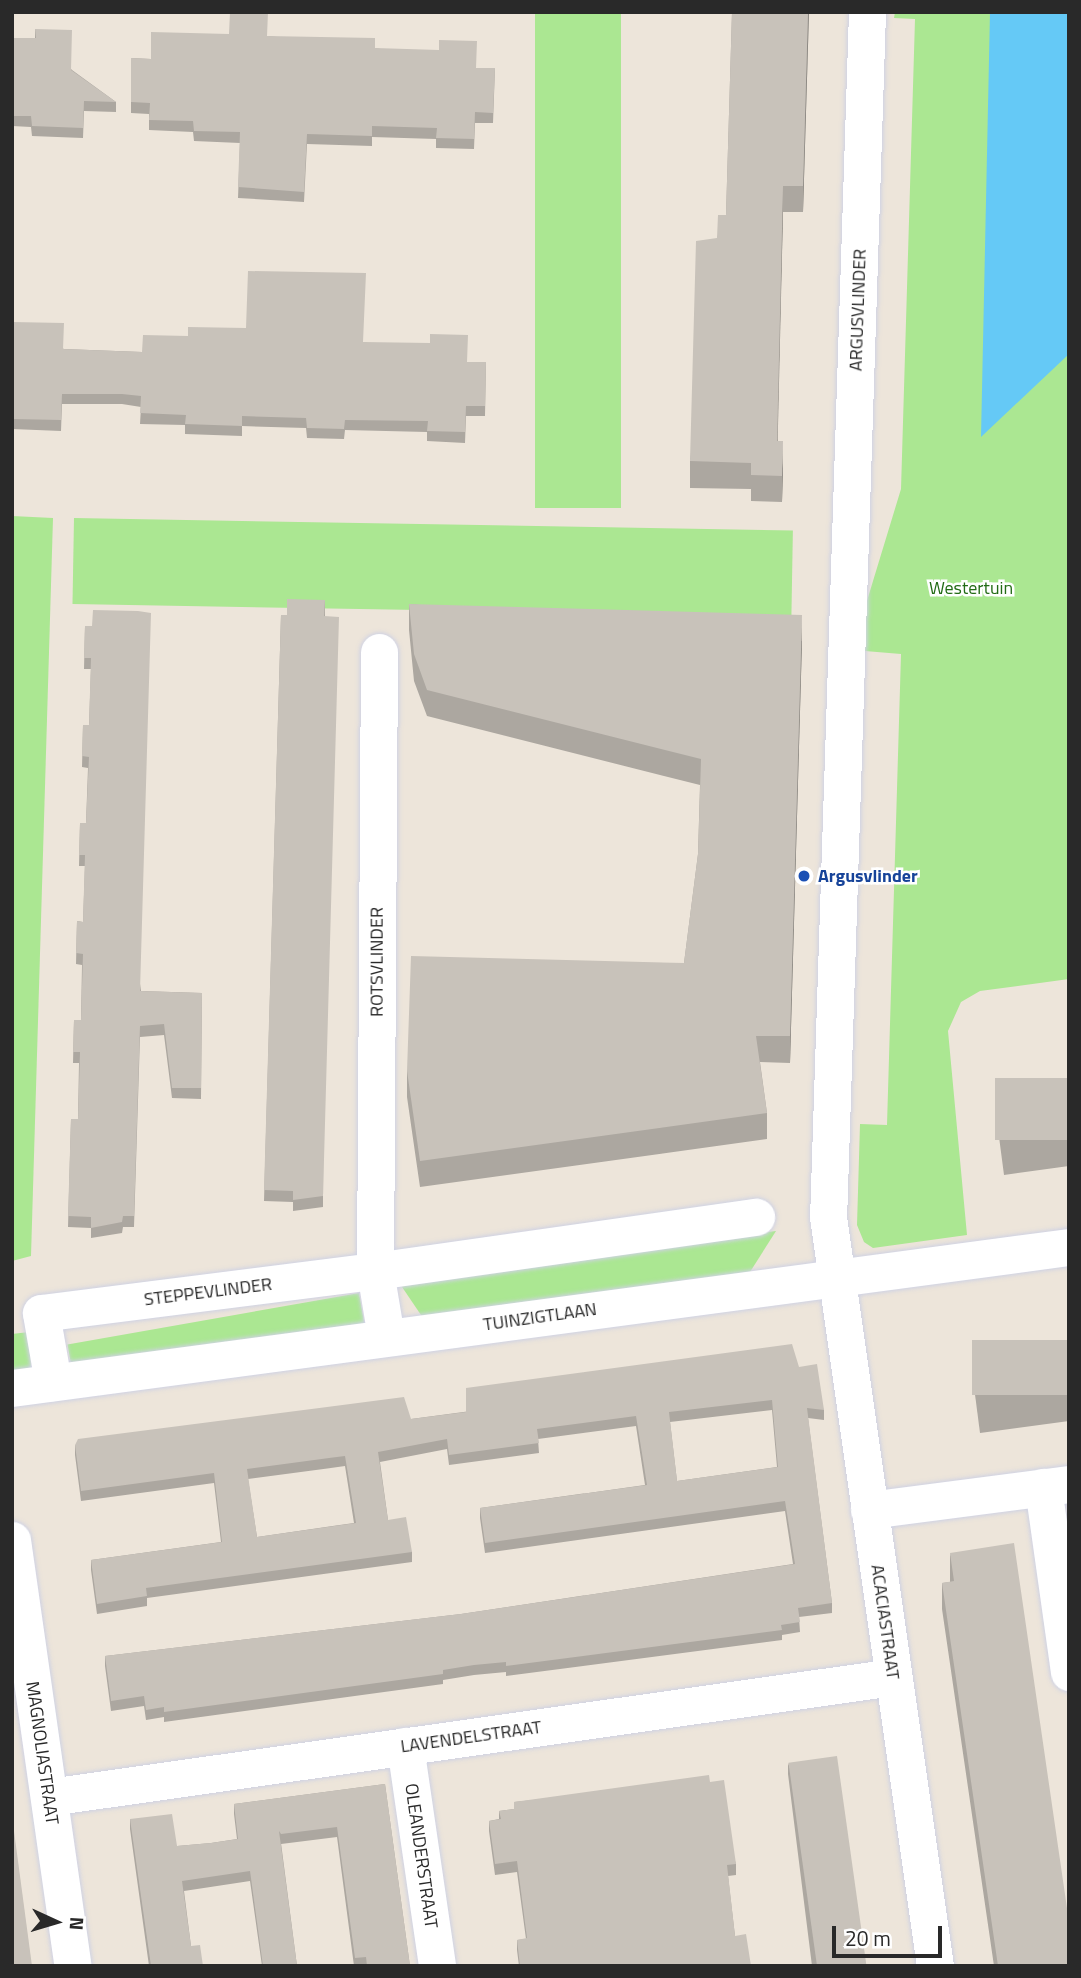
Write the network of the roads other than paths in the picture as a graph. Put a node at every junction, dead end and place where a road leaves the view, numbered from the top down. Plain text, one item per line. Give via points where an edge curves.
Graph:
1 (867, 12) edge
2 (379, 652) dead end
3 (756, 1217) dead end
4 (1069, 1247) edge
5 (376, 1271) junction
6 (835, 1278) junction
7 (27, 1315) edge
8 (386, 1338) junction
9 (53, 1382) junction
10 (12, 1388) edge
11 (1056, 1485) edge
12 (869, 1510) junction
13 (12, 1540) edge
14 (16, 1597) edge
15 (1069, 1672) edge
16 (893, 1676) junction
17 (405, 1746) junction
18 (49, 1797) junction
19 (73, 1966) edge
20 (437, 1966) edge
21 (935, 1966) edge

1 - 6 street, ARGUSVLINDER via 828,1217
2 - 5 street, ROTSVLINDER
3 - 5 street
4 - 6 street, TUINZIGTLAAN
5 - 7 street, STEPPEVLINDER
5 - 8 street, ROTSVLINDER
6 - 8 street, TUINZIGTLAAN
6 - 12 street, ACACIASTRAAT
7 - 9 street, STEPPEVLINDER
8 - 9 street, TUINZIGTLAAN
9 - 10 street, TUINZIGTLAAN
11 - 12 street
11 - 15 street
12 - 16 street, ACACIASTRAAT
13 - 14 street, MAGNOLIASTRAAT
14 - 18 street, MAGNOLIASTRAAT
16 - 17 street, LAVENDELSTRAAT
16 - 21 street, ACACIASTRAAT
17 - 18 street, LAVENDELSTRAAT
17 - 20 street, OLEANDERSTRAAT
18 - 19 street, MAGNOLIASTRAAT

